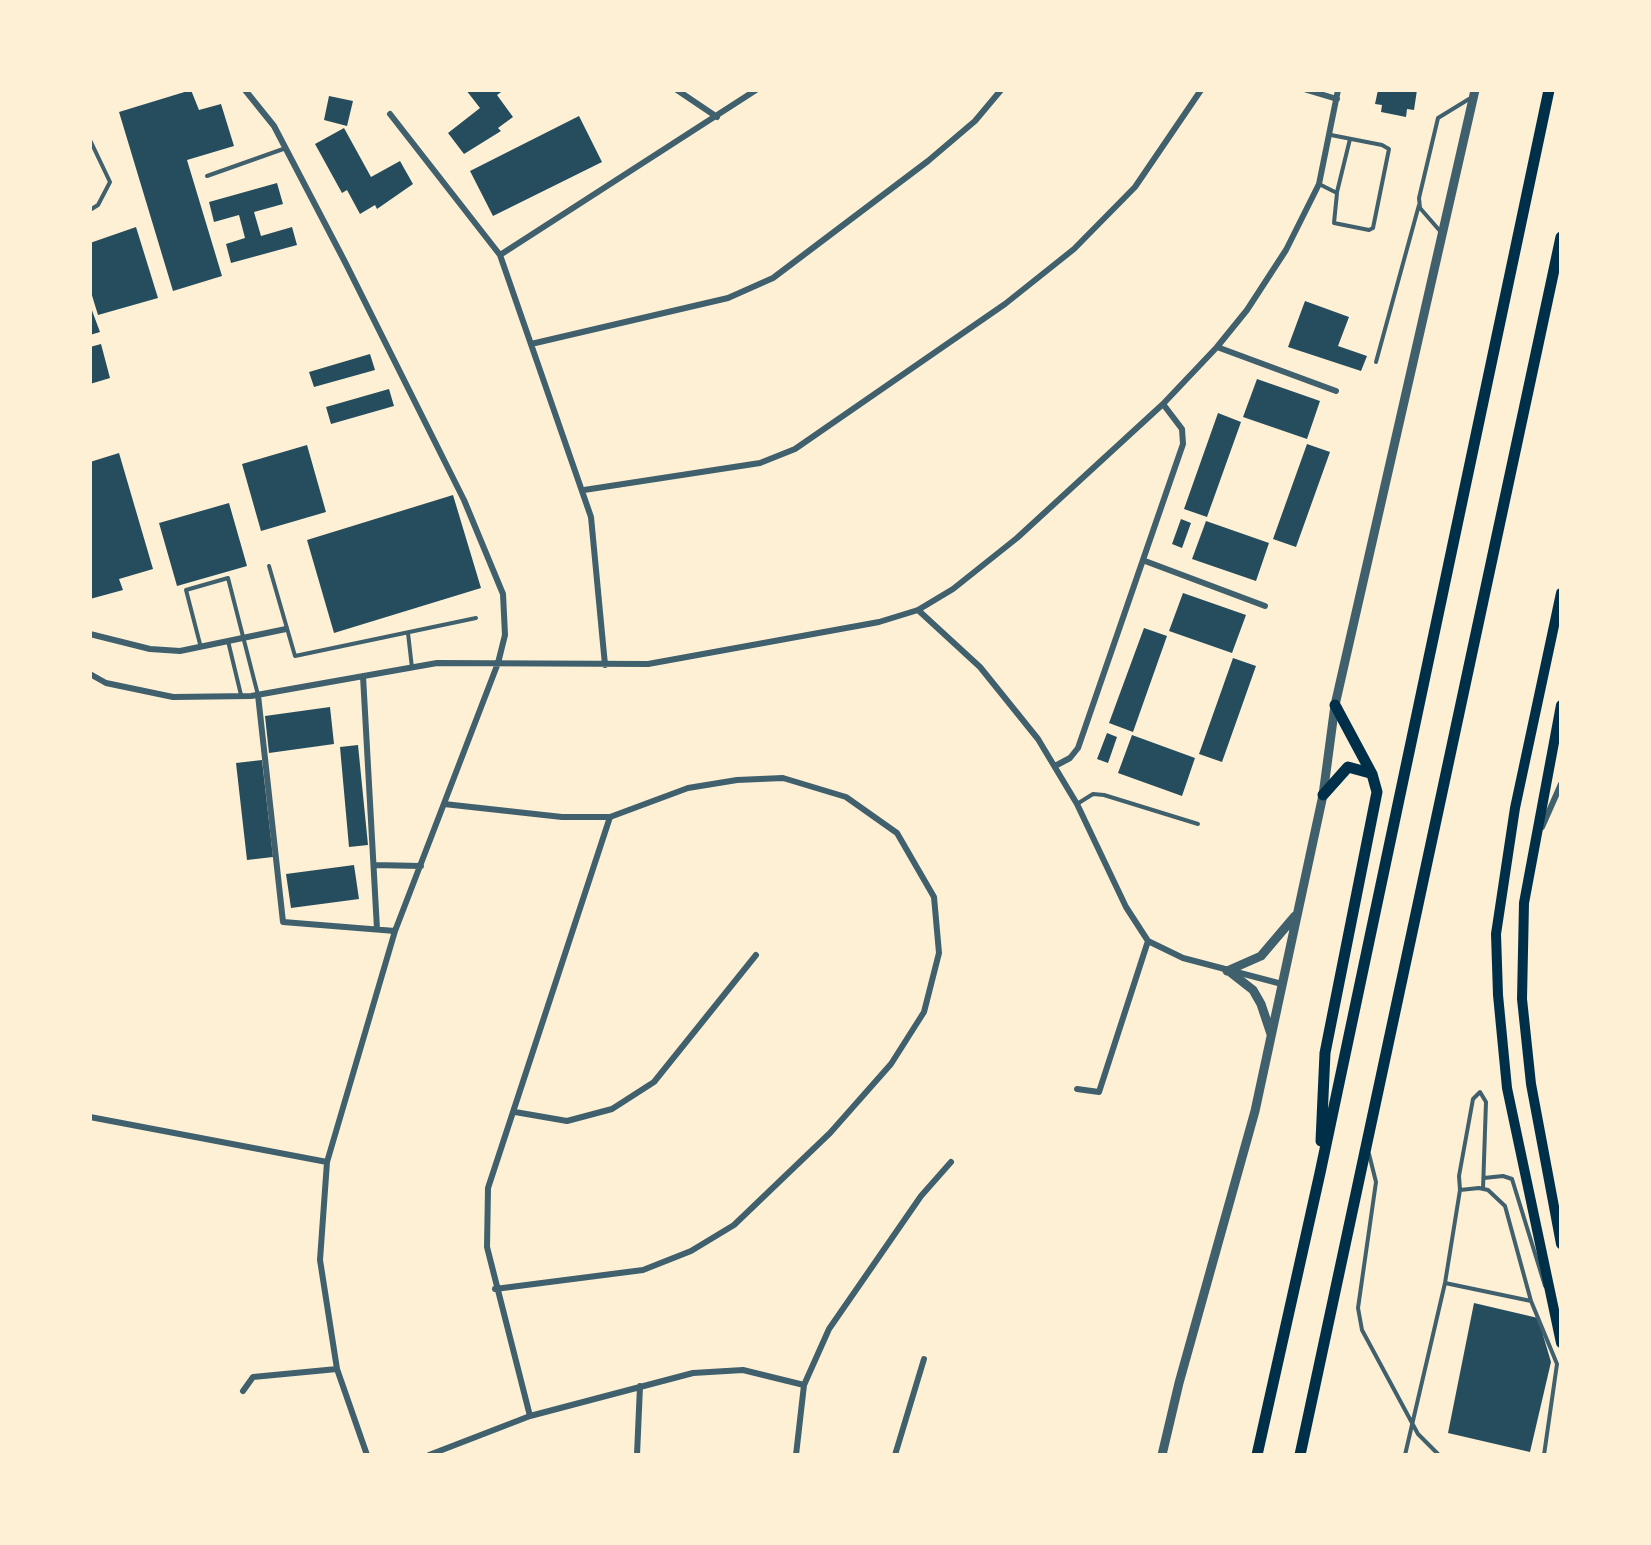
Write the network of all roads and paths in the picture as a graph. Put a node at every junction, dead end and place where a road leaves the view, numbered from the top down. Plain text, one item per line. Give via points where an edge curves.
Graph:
1 (245, 90) edge
2 (677, 90) edge
3 (756, 90) edge
4 (1001, 90) edge
5 (1201, 90) edge
6 (1307, 90) edge
7 (1550, 90) edge
8 (1474, 93) edge
9 (1337, 94) edge
10 (390, 114) dead end
11 (718, 117) junction
12 (1329, 135) junction
13 (1350, 139) junction
14 (90, 140) edge
15 (286, 148) junction
16 (207, 176) dead end
17 (1319, 184) junction
18 (1337, 193) junction
19 (1419, 205) junction
20 (90, 210) edge
21 (1444, 235) junction
22 (1561, 237) edge
23 (500, 255) junction
24 (530, 344) junction
25 (1217, 347) junction
26 (1376, 362) dead end
27 (1336, 391) dead end
28 (1163, 404) junction
29 (584, 490) junction
30 (1145, 561) junction
31 (269, 566) dead end
32 (1561, 593) edge
33 (1265, 606) dead end
34 (918, 610) junction
35 (476, 618) dead end
36 (286, 630) junction
37 (408, 633) junction
38 (90, 634) edge
39 (243, 637) junction
40 (228, 641) junction
41 (201, 648) junction
42 (498, 663) junction
43 (605, 666) junction
44 (412, 668) junction
45 (90, 674) edge
46 (363, 676) junction
47 (258, 695) junction
48 (242, 696) junction
49 (1335, 706) junction
50 (1561, 706) edge
51 (1055, 766) junction
52 (1372, 774) junction
53 (1561, 784) edge
54 (1323, 795) junction
55 (444, 804) junction
56 (1077, 804) junction
57 (610, 818) junction
58 (1198, 824) dead end
59 (1530, 856) junction
60 (374, 866) junction
61 (422, 866) junction
62 (1299, 909) junction
63 (377, 929) junction
64 (394, 931) junction
65 (1148, 941) junction
66 (756, 955) dead end
67 (1229, 972) junction
68 (1284, 984) junction
69 (1272, 1038) junction
70 (1076, 1089) dead end
71 (515, 1112) junction
72 (90, 1117) edge
73 (1367, 1144) junction
74 (327, 1162) junction
75 (951, 1162) dead end
76 (1320, 1173) junction
77 (1484, 1178) junction
78 (1483, 1189) junction
79 (1460, 1190) junction
80 (1561, 1244) edge
81 (1445, 1283) junction
82 (496, 1290) junction
83 (1552, 1297) junction
84 (1531, 1301) junction
85 (1561, 1343) edge
86 (924, 1360) dead end
87 (337, 1369) junction
88 (804, 1385) junction
89 (640, 1386) junction
90 (244, 1391) dead end
91 (530, 1416) junction
92 (1412, 1423) junction
93 (367, 1455) edge
94 (429, 1455) edge
95 (636, 1455) edge
96 (796, 1455) edge
97 (895, 1455) edge
98 (1162, 1455) edge
99 (1257, 1455) edge
100 (1300, 1455) edge
101 (1405, 1455) edge
102 (1439, 1455) edge
103 (1544, 1455) edge

1 - 15 street
2 - 11 street
3 - 11 street
4 - 24 street via 928,161 773,278 728,298
5 - 29 street via 1135,187 1074,248 1006,304 795,449 760,463
6 - 9 street
7 - 76 highway
8 - 19 lane via 1438,118
8 - 21 street
9 - 12 street
10 - 23 street
11 - 23 street
12 - 13 lane
12 - 17 street
13 - 18 lane
13 - 18 lane via 1386,146 1390,153 1372,230 1332,222
14 - 20 lane via 110,182
15 - 16 lane
15 - 42 street via 486,550 503,594
17 - 18 lane
17 - 25 street via 1286,250
19 - 21 lane
19 - 26 lane
21 - 49 street
22 - 73 highway
23 - 24 street
24 - 29 street
25 - 27 street
25 - 28 street
28 - 30 street via 1184,444
28 - 34 street via 1017,538
29 - 43 street
30 - 33 street
30 - 51 street via 1078,748
31 - 36 lane
32 - 83 main road via 1496,934 1507,1088
34 - 43 street via 648,664
34 - 51 street via 980,666
35 - 37 lane
36 - 37 lane via 295,656
36 - 39 street
37 - 44 lane
38 - 41 street via 150,649
39 - 40 street
39 - 41 lane via 228,578 186,590
39 - 47 lane
40 - 41 street
40 - 48 lane
42 - 43 street
42 - 44 street
42 - 55 street
44 - 46 street
45 - 48 street via 173,697
46 - 47 street
46 - 60 street
47 - 48 street
47 - 63 street via 283,922
49 - 52 highway
49 - 54 street
50 - 59 main road
51 - 56 street
52 - 54 highway via 1348,767
52 - 76 highway via 1377,792 1325,1054
53 - 59 street
54 - 62 street
55 - 57 street
55 - 61 street
56 - 58 lane via 1104,795
56 - 65 street
57 - 71 street
57 - 82 street via 688,788 737,780 783,778 846,797 897,833 934,897 939,953 924,1012 891,1064 734,1225 642,1270
59 - 80 main road via 1522,999 1530,1084
60 - 61 street
60 - 63 street
61 - 64 street
62 - 67 street via 1261,956
62 - 68 street
63 - 64 street
64 - 74 street
65 - 67 street
65 - 70 street via 1099,1092
66 - 71 street via 654,1082 612,1109 568,1121
67 - 68 street
67 - 69 street via 1253,990
68 - 69 street
69 - 98 street
71 - 82 street via 488,1188 487,1247
72 - 74 street
73 - 92 lane via 1376,1182 1358,1308 1362,1330
73 - 100 highway
74 - 87 street via 320,1260
75 - 88 street via 829,1328
76 - 99 highway
77 - 78 lane
77 - 79 lane via 1486,1102 1480,1092 1472,1099
77 - 83 lane via 1512,1180 1540,1278
78 - 79 lane
78 - 84 lane via 1505,1206
79 - 81 lane
81 - 84 lane
81 - 92 lane
82 - 91 street
83 - 85 main road
84 - 103 lane via 1557,1364
86 - 97 street
87 - 90 street via 254,1377
87 - 93 street
88 - 89 street via 743,1370
88 - 96 street
89 - 91 street
89 - 95 street
91 - 94 street
92 - 101 lane
92 - 102 lane

